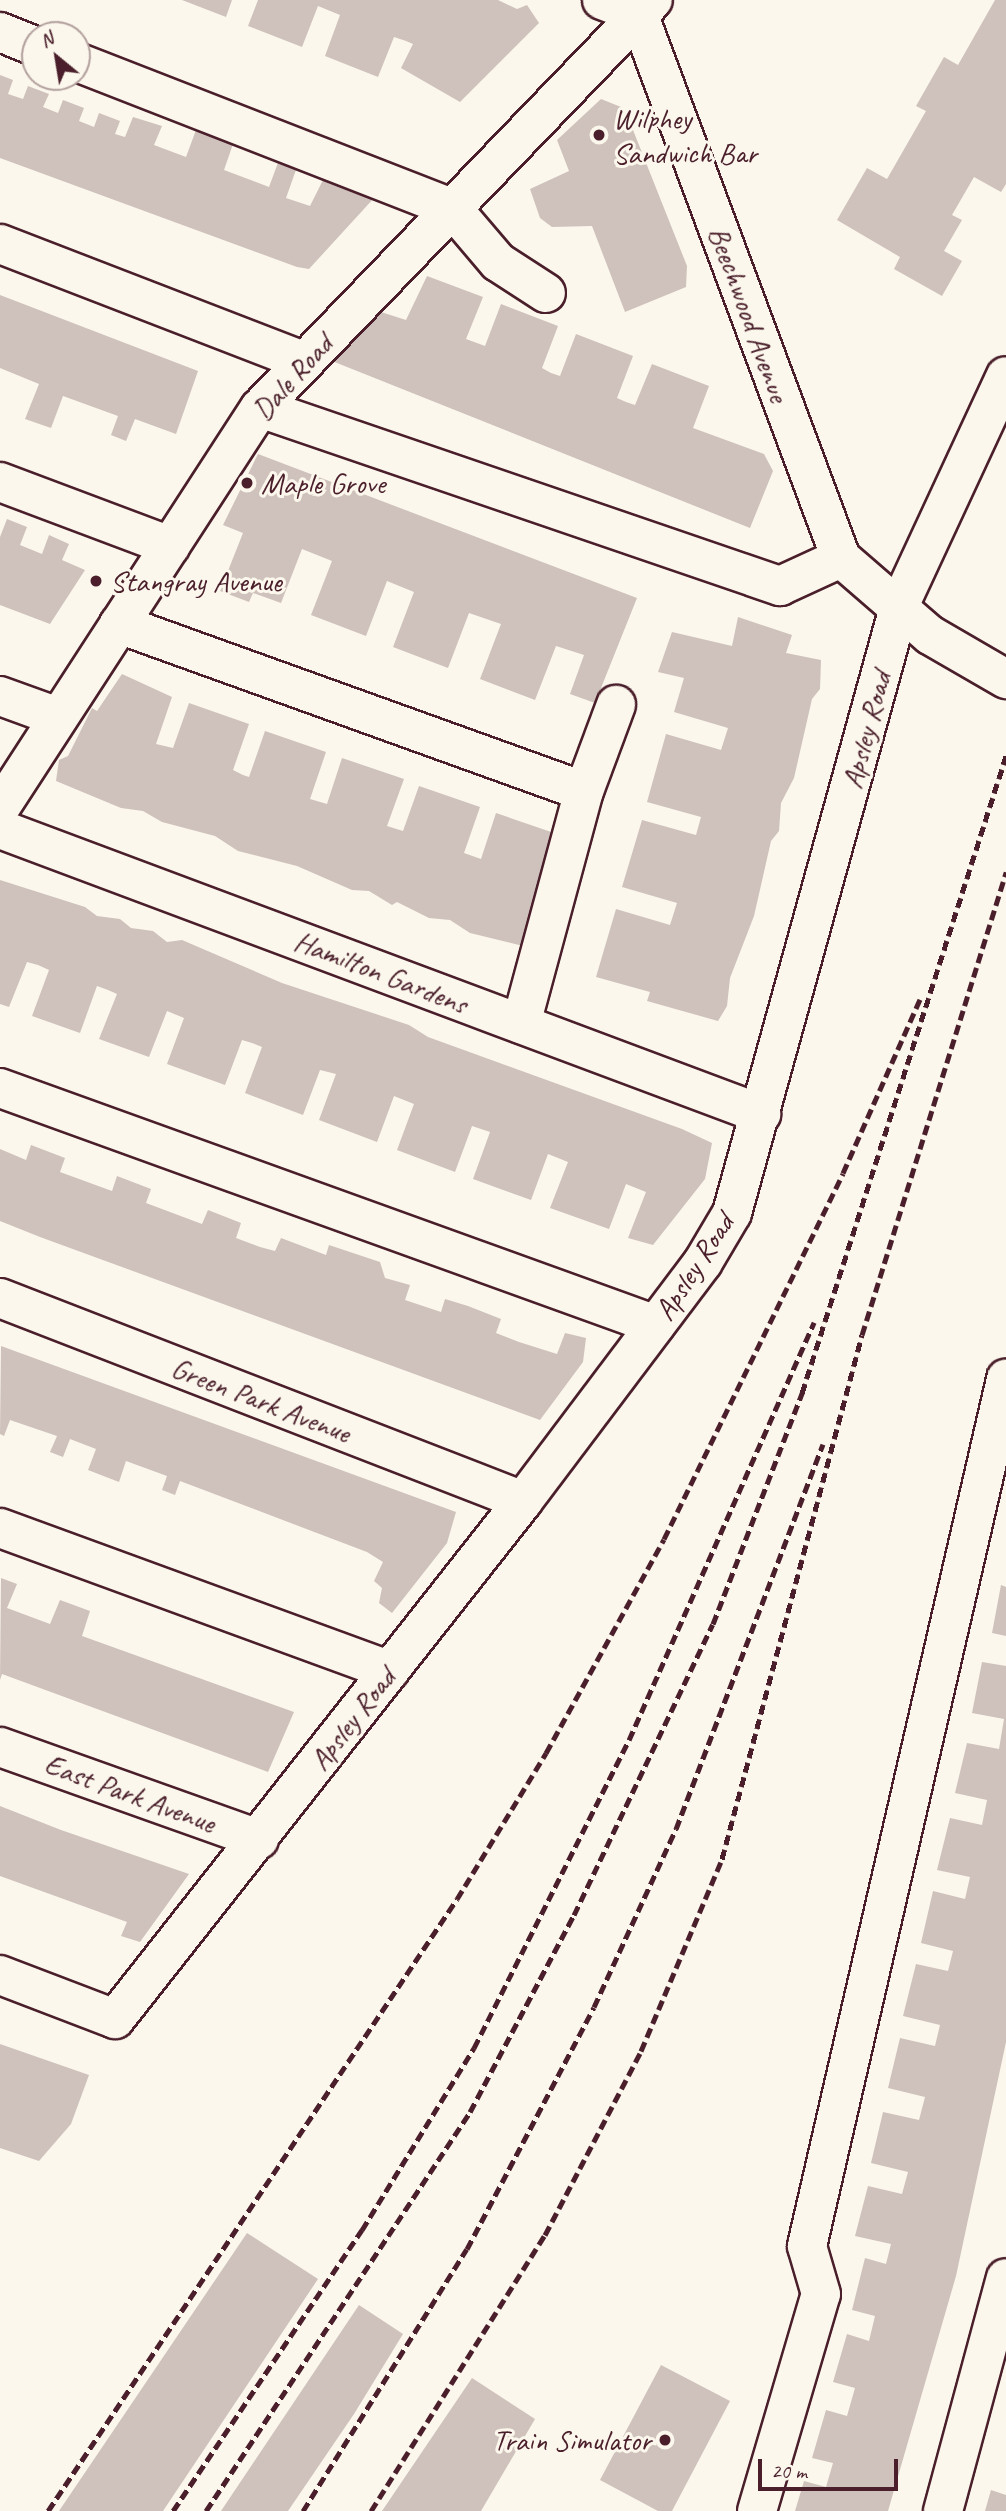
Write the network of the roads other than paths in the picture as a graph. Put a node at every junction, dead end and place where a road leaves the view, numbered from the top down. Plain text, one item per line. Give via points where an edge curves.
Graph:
1 (602, 0) edge
2 (642, 5) edge
3 (0, 32) edge
4 (21, 40) edge
5 (91, 67) edge
6 (452, 208) junction
7 (0, 244) edge
8 (546, 293) dead end
9 (304, 361) junction
10 (1006, 376) edge
11 (260, 408) junction
12 (0, 482) edge
13 (170, 546) junction
14 (841, 558) junction
15 (900, 604) junction
16 (119, 624) junction
17 (1006, 679) edge
18 (0, 696) edge
19 (615, 705) dead end
20 (58, 717) junction
21 (584, 791) junction
22 (0, 808) edge
23 (0, 829) edge
24 (521, 1024) junction
25 (0, 1088) edge
26 (761, 1114) junction
27 (0, 1298) edge
28 (656, 1325) junction
29 (1006, 1379) edge
30 (523, 1501) junction
31 (0, 1528) edge
32 (390, 1671) junction
33 (0, 1747) edge
34 (259, 1839) junction
35 (0, 1975) edge
36 (1006, 2278) edge
37 (997, 2364) edge
38 (757, 2511) edge
39 (943, 2511) edge

1 - 2 street
2 - 6 street, Dale Road
2 - 14 street, Beechwood Avenue
3 - 4 street
5 - 6 street
6 - 8 street via 498,262
6 - 9 street, Dale Road
7 - 9 street
9 - 11 street, Dale Road
10 - 15 street, Apsley Road
11 - 13 street, Dale Road
11 - 14 street via 780,586
12 - 13 street
13 - 16 street, Dale Road
14 - 15 street
15 - 17 street via 930,635
15 - 26 street, Apsley Road
16 - 20 street, Dale Road
16 - 21 street
18 - 20 street
19 - 21 street
20 - 22 street, Dale Road
21 - 24 street
23 - 24 street, Hamilton Gardens
24 - 26 street, Hamilton Gardens
25 - 28 street
26 - 28 street, Apsley Road via 732,1213
27 - 30 street, Green Park Avenue
28 - 30 street, Apsley Road
29 - 38 street via 807,2246 821,2294
30 - 32 street, Apsley Road
31 - 32 street
32 - 34 street, Apsley Road
33 - 34 street, East Park Avenue
34 - 35 street, Apsley Road via 114,2019
36 - 37 street
37 - 39 street

